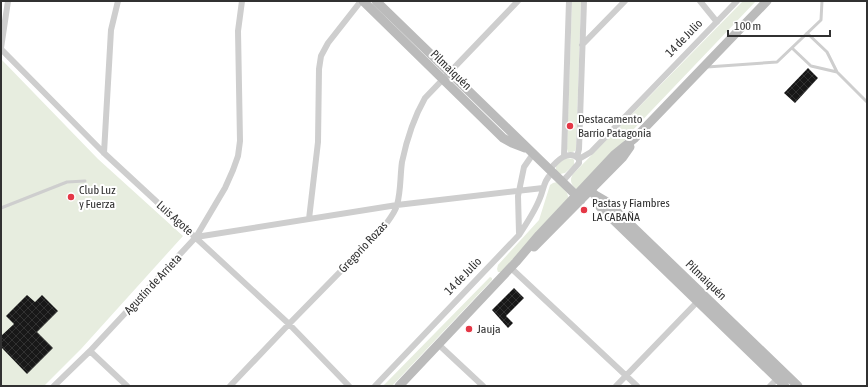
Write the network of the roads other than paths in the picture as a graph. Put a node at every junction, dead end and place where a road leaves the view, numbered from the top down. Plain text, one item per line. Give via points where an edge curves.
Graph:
1 (8, 1) edge
2 (118, 1) edge
3 (242, 1) edge
4 (362, 1) edge
5 (376, 1) edge
6 (518, 1) edge
7 (569, 1) edge
8 (584, 1) edge
9 (625, 1) edge
10 (700, 1) edge
11 (737, 1) edge
12 (767, 1) edge
13 (822, 1) edge
14 (716, 22) junction
15 (807, 33) junction
16 (582, 45) junction
17 (792, 48) junction
18 (1, 49) edge
19 (703, 68) junction
20 (837, 72) junction
21 (446, 76) junction
22 (867, 102) edge
23 (530, 152) junction
24 (104, 153) junction
25 (564, 156) junction
26 (578, 158) junction
27 (551, 171) junction
28 (85, 181) dead end
29 (562, 182) junction
30 (543, 188) junction
31 (520, 190) junction
32 (590, 190) junction
33 (579, 198) junction
34 (397, 205) junction
35 (1, 208) edge
36 (309, 219) junction
37 (519, 234) junction
38 (196, 238) junction
39 (513, 265) junction
40 (700, 298) junction
41 (289, 324) junction
42 (438, 344) junction
43 (90, 351) junction
44 (780, 375) junction
45 (626, 376) junction
46 (54, 386) edge
47 (126, 386) edge
48 (230, 386) edge
49 (349, 386) edge
50 (375, 386) edge
51 (399, 386) edge
52 (483, 386) edge
53 (616, 386) edge
54 (637, 386) edge
55 (770, 386) edge
56 (785, 386) edge
57 (798, 386) edge

1 - 18 street
2 - 24 street via 111,30
3 - 38 street, Agustín de Arrieta via 238,31 238,156 225,188
4 - 21 main road, Pilmaiquén
4 - 36 street via 328,43 321,56 318,142
5 - 21 main road, Pilmaiquén
6 - 21 street, Gregorio Rozas
7 - 25 street
8 - 16 street
9 - 16 street
10 - 14 street
11 - 14 street, 14 de Julio
12 - 19 main road
13 - 15 lane via 821,20
14 - 26 street, 14 de Julio via 591,152
15 - 17 lane
15 - 20 lane via 827,52
16 - 26 street
17 - 19 lane via 777,62
17 - 20 lane via 811,66
18 - 24 street, Luis Agote
19 - 32 main road via 635,138 623,157
20 - 22 lane
21 - 23 main road, Pilmaiquén via 503,138
21 - 34 street, Gregorio Rozas via 425,98 415,116 402,163
23 - 27 main road, Pilmaiquén
23 - 31 street
24 - 38 street, Luis Agote
25 - 26 street
25 - 27 street, 14 de Julio
26 - 29 street via 579,163
27 - 29 main road, Pilmaiquén
27 - 30 street, 14 de Julio
28 - 35 lane via 67,182
29 - 33 main road, Pilmaiquén
30 - 31 street
30 - 37 street, 14 de Julio via 532,216
31 - 34 street
31 - 37 street
32 - 33 main road
32 - 40 main road, Pilmaiquén via 600,207
33 - 39 main road via 540,243
34 - 36 street
34 - 41 street, Gregorio Rozas via 383,228
36 - 38 street
37 - 50 street, 14 de Julio
38 - 41 street, Luis Agote
38 - 43 street, Agustín de Arrieta
39 - 42 main road
39 - 45 street
40 - 44 main road, Pilmaiquén
40 - 45 street
41 - 48 street, Gregorio Rozas
41 - 49 street, Luis Agote
42 - 51 main road
42 - 52 street
43 - 46 street, Agustín de Arrieta
43 - 47 street
44 - 55 street
44 - 56 main road, Pilmaiquén
44 - 57 main road, Pilmaiquén
45 - 53 street
45 - 54 street

